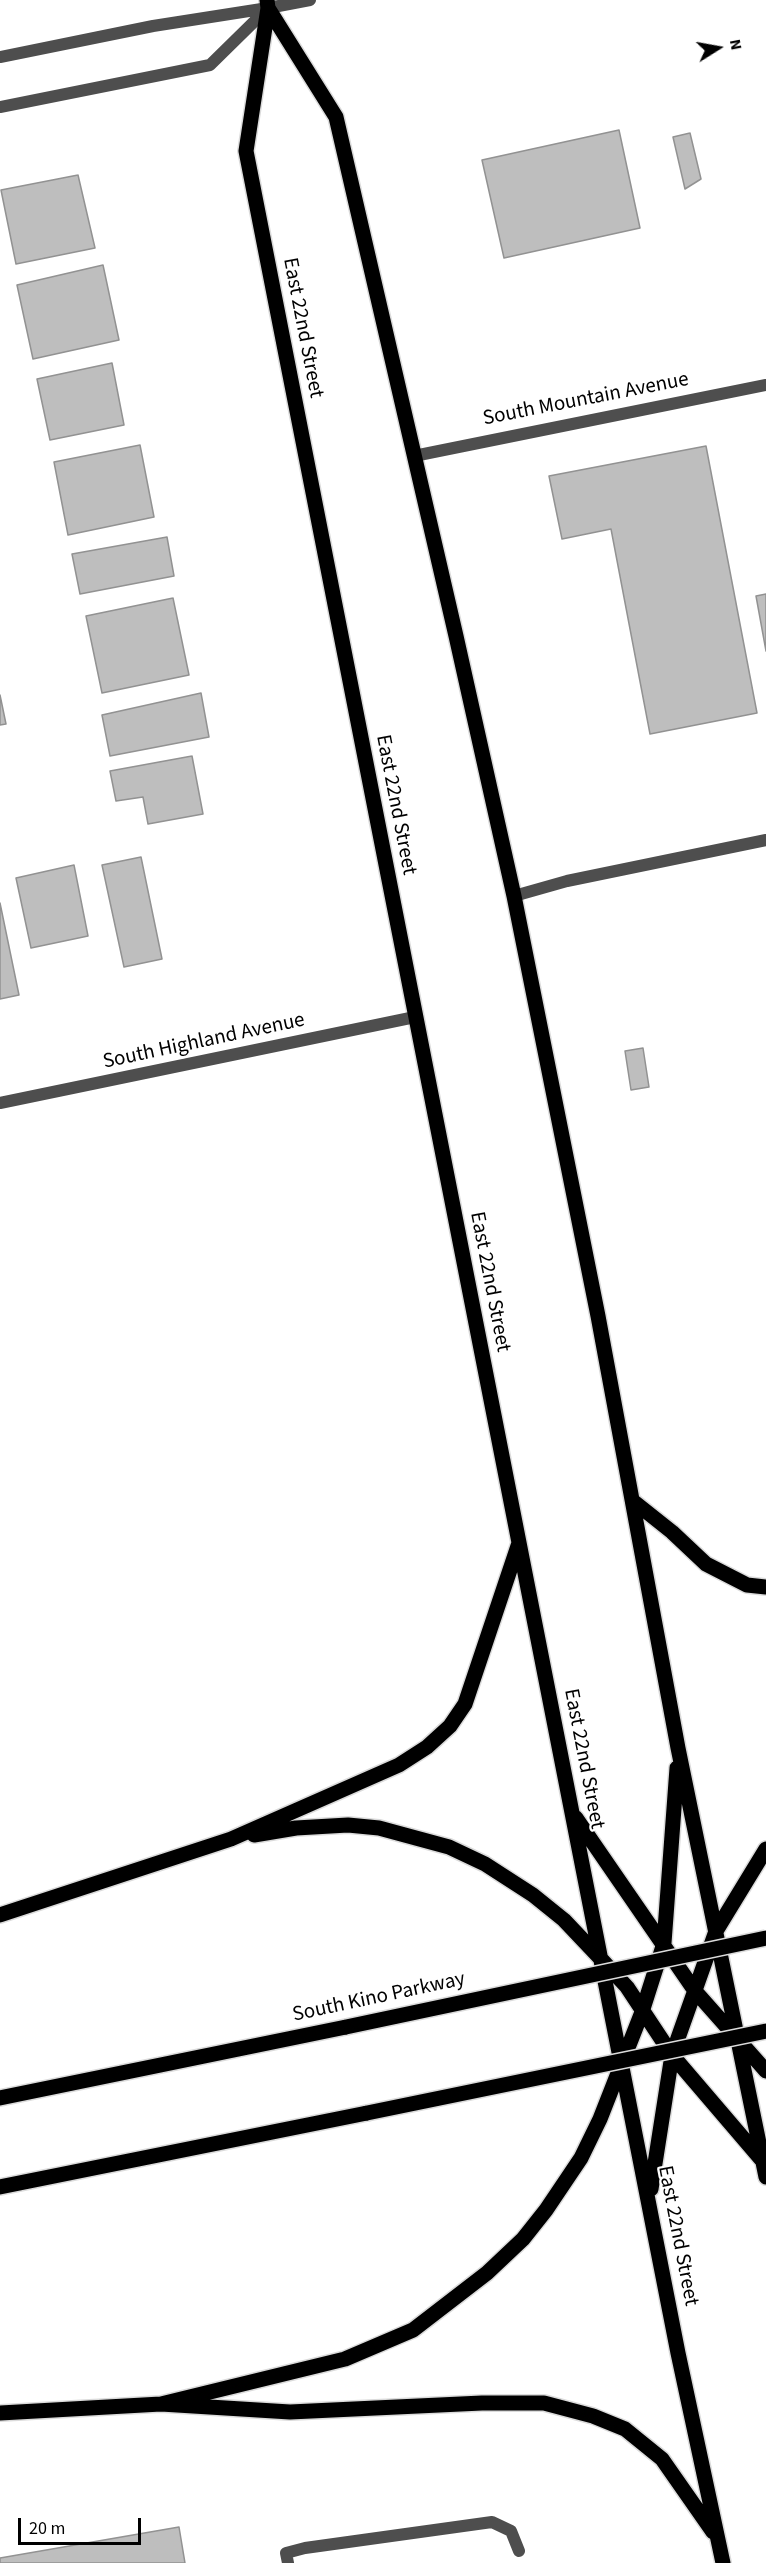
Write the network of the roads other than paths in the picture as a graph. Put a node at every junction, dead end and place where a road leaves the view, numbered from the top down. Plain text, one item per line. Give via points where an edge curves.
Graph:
1 (310, 0) edge
2 (267, 4) edge
3 (0, 57) edge
4 (0, 107) edge
5 (766, 385) edge
6 (414, 456) junction
7 (766, 840) edge
8 (514, 896) junction
9 (415, 1017) junction
10 (0, 1103) edge
11 (633, 1501) junction
12 (519, 1541) junction
13 (766, 1587) edge
14 (678, 1748) junction
15 (572, 1813) junction
16 (231, 1839) junction
17 (766, 1849) edge
18 (0, 1915) edge
19 (716, 1931) junction
20 (766, 1938) edge
21 (664, 1943) junction
22 (602, 1959) junction
23 (695, 1991) junction
24 (642, 2012) junction
25 (766, 2031) edge
26 (737, 2037) junction
27 (672, 2055) junction
28 (622, 2067) junction
29 (766, 2071) edge
30 (0, 2098) edge
31 (763, 2161) junction
32 (766, 2177) edge
33 (0, 2187) edge
34 (649, 2198) junction
35 (161, 2404) junction
36 (0, 2413) edge
37 (718, 2539) junction
38 (519, 2551) dead end
39 (288, 2563) edge
40 (723, 2563) edge

1 - 2 street
2 - 3 street
2 - 4 street via 210,65
2 - 6 main road via 336,117
2 - 9 main road, East 22nd Street via 246,151
5 - 6 street, South Mountain Avenue
6 - 8 main road
7 - 8 street via 567,881
8 - 11 main road
9 - 10 street, South Highland Avenue
9 - 12 main road, East 22nd Street
11 - 13 main road via 706,1564 747,1585
11 - 14 main road
12 - 15 main road, East 22nd Street
12 - 16 main road via 465,1704 450,1726 427,1747 399,1764
14 - 19 main road
14 - 21 main road
15 - 21 main road
15 - 22 main road, East 22nd Street
16 - 18 main road
16 - 22 main road via 296,1828 348,1825 413,1835 449,1847 495,1870 564,1920
17 - 19 main road
19 - 23 main road
19 - 26 main road
20 - 30 main road, South Kino Parkway, bridge
21 - 23 main road
21 - 24 main road
22 - 24 main road via 627,1987
22 - 28 main road, East 22nd Street
23 - 26 main road
23 - 27 main road
24 - 27 main road
24 - 28 main road
25 - 33 main road, bridge
26 - 29 main road
26 - 31 main road
27 - 31 main road
27 - 34 main road
28 - 34 main road, East 22nd Street
28 - 35 main road via 581,2158 558,2195 523,2238 487,2273 413,2330 345,2359
31 - 32 main road
34 - 37 main road, East 22nd Street
35 - 36 main road
35 - 37 main road via 290,2412 544,2403 624,2429 662,2459
37 - 40 main road, East 22nd Street
38 - 39 street via 511,2531 492,2522 305,2548 286,2553

